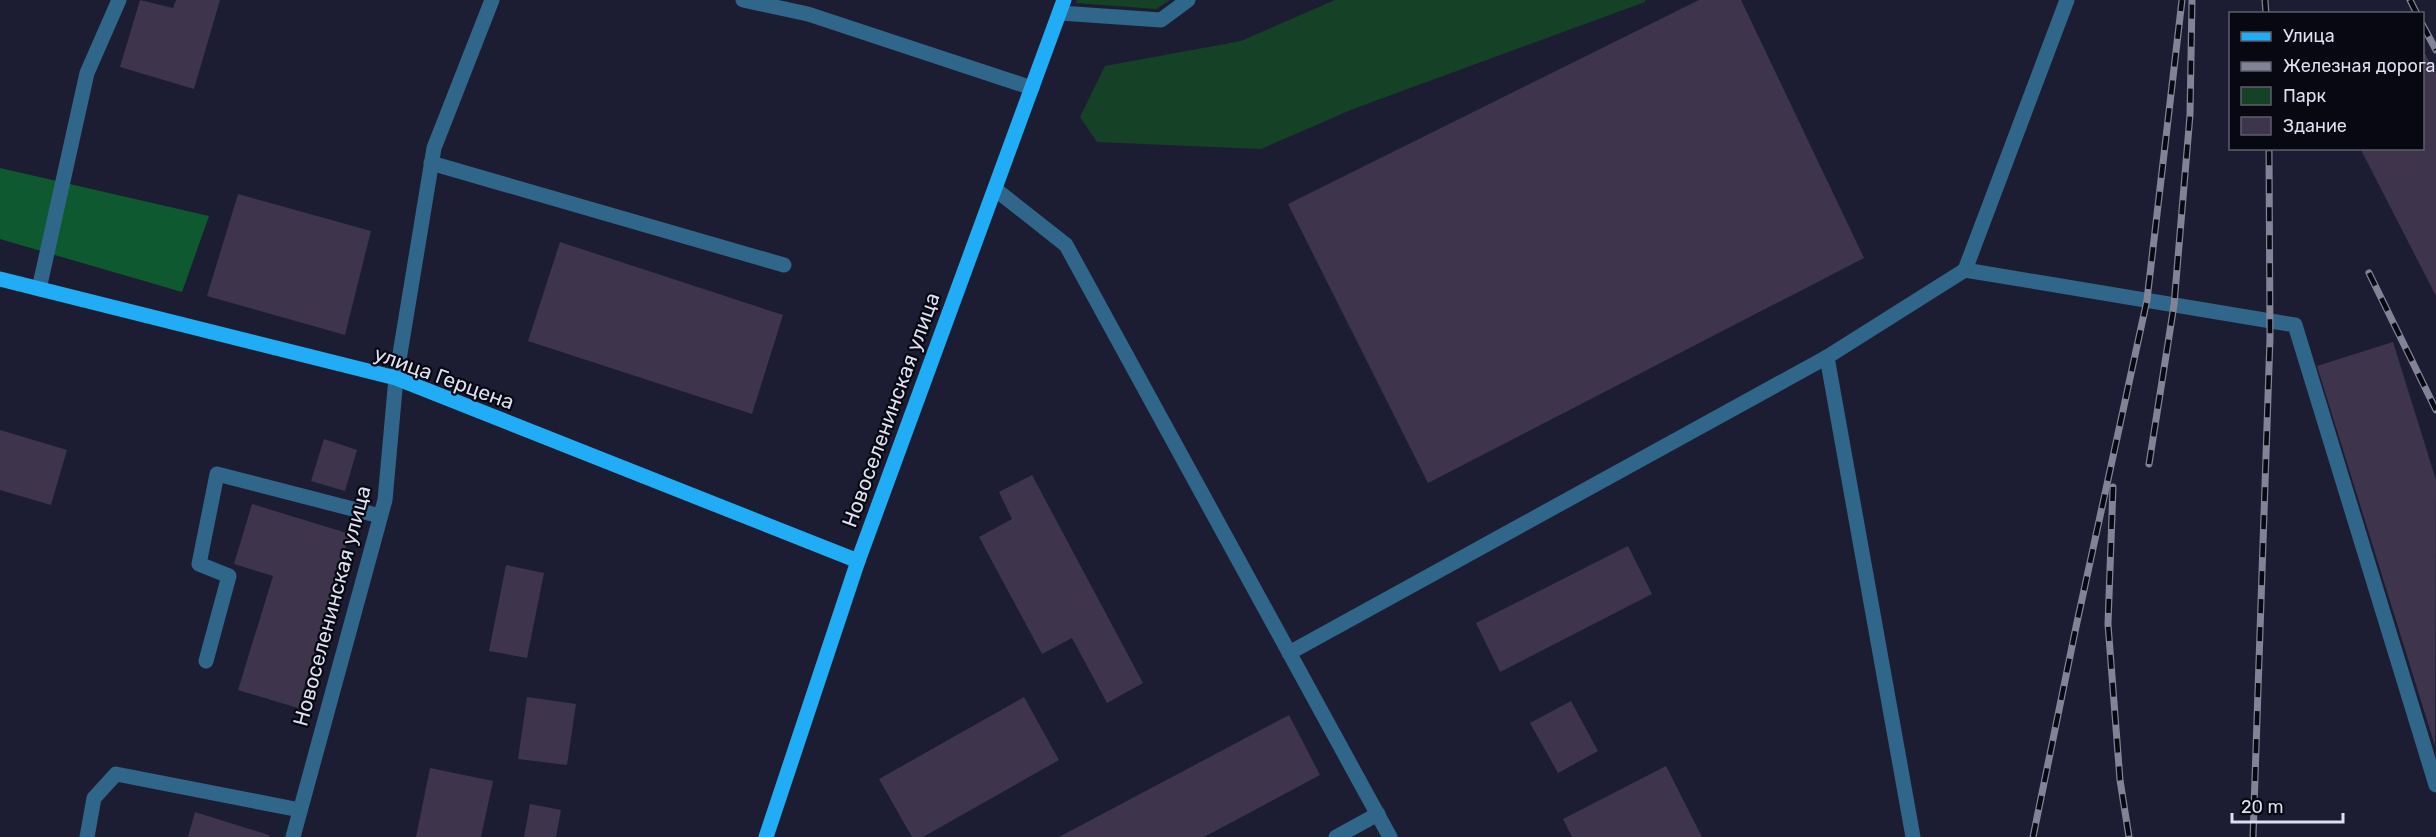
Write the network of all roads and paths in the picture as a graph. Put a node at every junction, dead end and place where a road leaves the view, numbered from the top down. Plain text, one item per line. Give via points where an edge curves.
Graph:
1 (119, 0) edge
2 (492, 0) edge
3 (743, 0) edge
4 (1188, 0) edge
5 (2067, 0) edge
6 (796, 5) edge
7 (1062, 7) edge
8 (1032, 88) junction
9 (431, 163) junction
10 (995, 189) junction
11 (784, 265) dead end
12 (1965, 270) junction
13 (0, 279) edge
14 (39, 289) junction
15 (1827, 357) junction
16 (396, 378) junction
17 (380, 516) junction
18 (858, 561) junction
19 (1288, 653) junction
20 (206, 661) dead end
21 (2436, 785) edge
22 (300, 810) junction
23 (1378, 814) junction
24 (87, 837) edge
25 (293, 837) edge
26 (766, 837) edge
27 (1335, 837) edge
28 (1390, 837) edge
29 (1913, 837) edge

1 - 14 street via 87,73
2 - 9 street, Новоселенинская улица
3 - 6 street
4 - 7 street via 1161,20
5 - 12 street
6 - 8 street
7 - 8 main road, Новоселенинская улица
8 - 10 main road, Новоселенинская улица
9 - 11 street
9 - 16 street, Новоселенинская улица
10 - 18 main road, Новоселенинская улица
10 - 19 street via 1066,245
12 - 15 street
12 - 21 street via 2295,325
13 - 14 main road, улица Герцена
14 - 16 main road, улица Герцена
15 - 19 street
15 - 29 street
16 - 17 street, Новоселенинская улица via 385,500
16 - 18 main road, улица Герцена
17 - 20 street via 217,474 199,564 230,576
17 - 22 street, Новоселенинская улица
18 - 26 main road, Новоселенинская улица
19 - 23 street
22 - 24 street via 116,774 94,798
22 - 25 street, Новоселенинская улица
23 - 27 street
23 - 28 street

